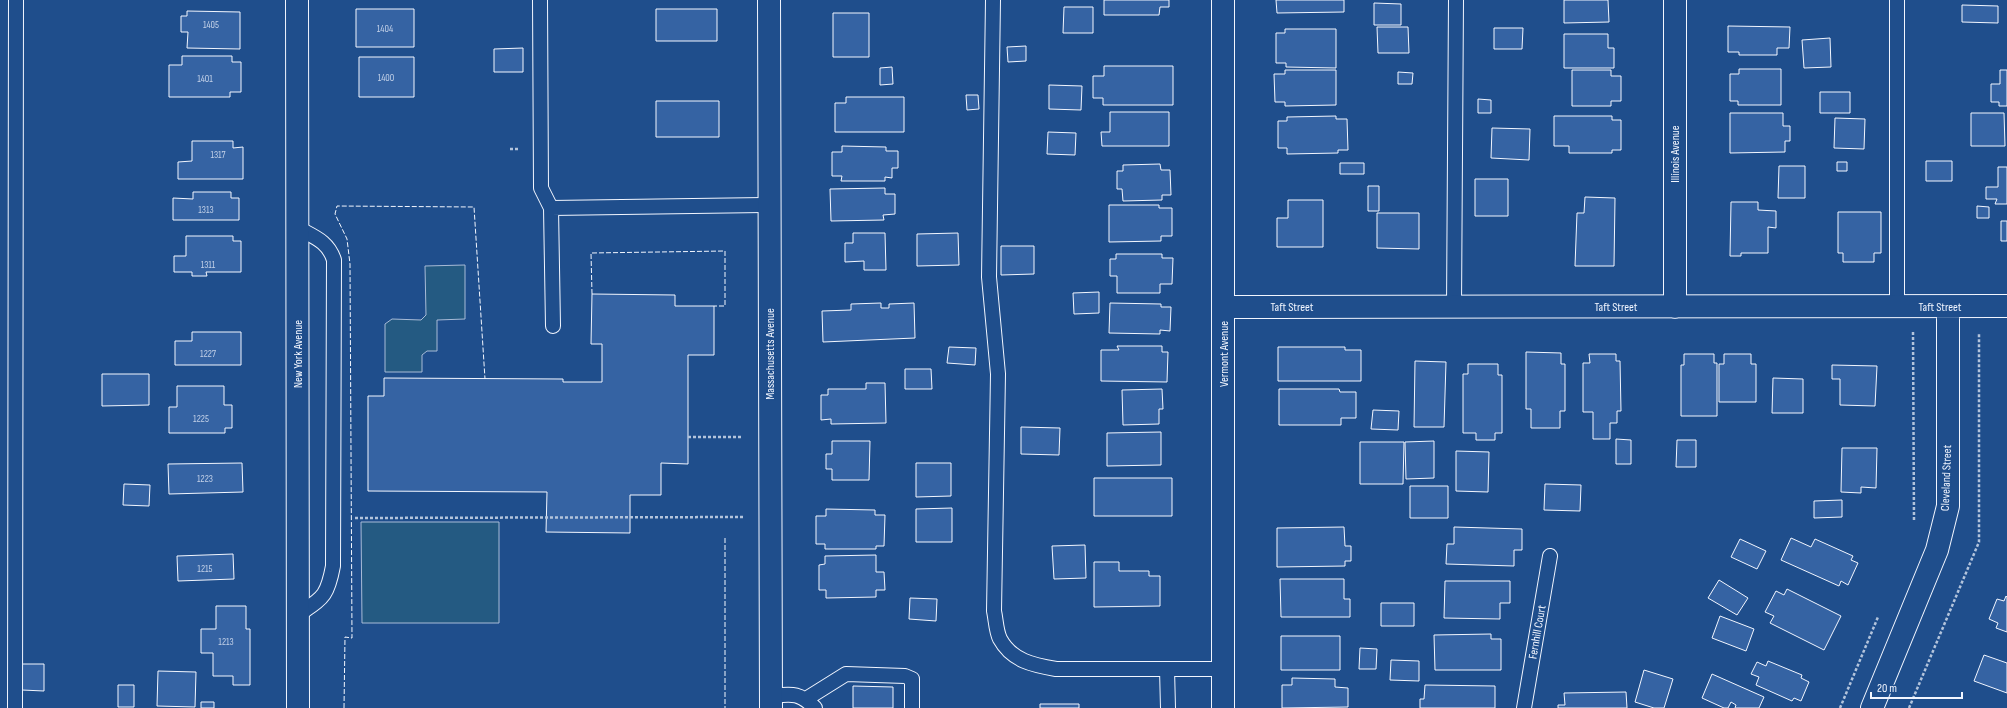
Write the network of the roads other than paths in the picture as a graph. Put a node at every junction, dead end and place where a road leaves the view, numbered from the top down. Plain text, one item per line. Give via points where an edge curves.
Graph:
1 (16, 0) edge
2 (297, 0) edge
3 (540, 0) edge
4 (769, 0) edge
5 (993, 0) edge
6 (1223, 0) edge
7 (1456, 0) edge
8 (1675, 0) edge
9 (1897, 0) edge
10 (769, 205) junction
11 (551, 208) junction
12 (298, 228) junction
13 (2007, 306) edge
14 (1224, 307) junction
15 (1454, 307) junction
16 (1675, 307) junction
17 (1897, 307) junction
18 (1948, 307) junction
19 (552, 326) dead end
20 (1550, 556) dead end
21 (298, 615) junction
22 (1167, 669) junction
23 (1223, 669) junction
24 (771, 702) edge
25 (810, 704) edge
26 (15, 708) edge
27 (298, 708) edge
28 (912, 708) edge
29 (1168, 708) edge
30 (1223, 708) edge
31 (1524, 708) edge
32 (1872, 708) edge

1 - 26 lane
2 - 12 street, New York Avenue
3 - 11 lane via 541,188
4 - 10 street, Massachusetts Avenue
5 - 22 lane via 989,277 998,374 994,611 1000,638 1014,657 1048,668
6 - 14 street, Vermont Avenue
7 - 15 lane
8 - 16 street, Illinois Avenue
9 - 17 lane
10 - 11 lane
10 - 24 street, Massachusetts Avenue
11 - 19 lane
12 - 21 street, New York Avenue
12 - 21 lane via 322,240 331,250 334,275 333,566 330,582 323,597
13 - 18 street, Taft Street
14 - 15 street, Taft Street
14 - 23 street, Vermont Avenue
15 - 16 street, Taft Street
16 - 17 street, Taft Street
17 - 18 street, Taft Street
18 - 32 street, Cleveland Street via 1948,506 1937,550
20 - 31 lane, Fernhill Court
21 - 27 street, New York Avenue
22 - 23 lane
22 - 29 lane
23 - 30 street, Vermont Avenue
24 - 25 lane via 796,694
25 - 28 lane via 846,674 905,676 912,679

